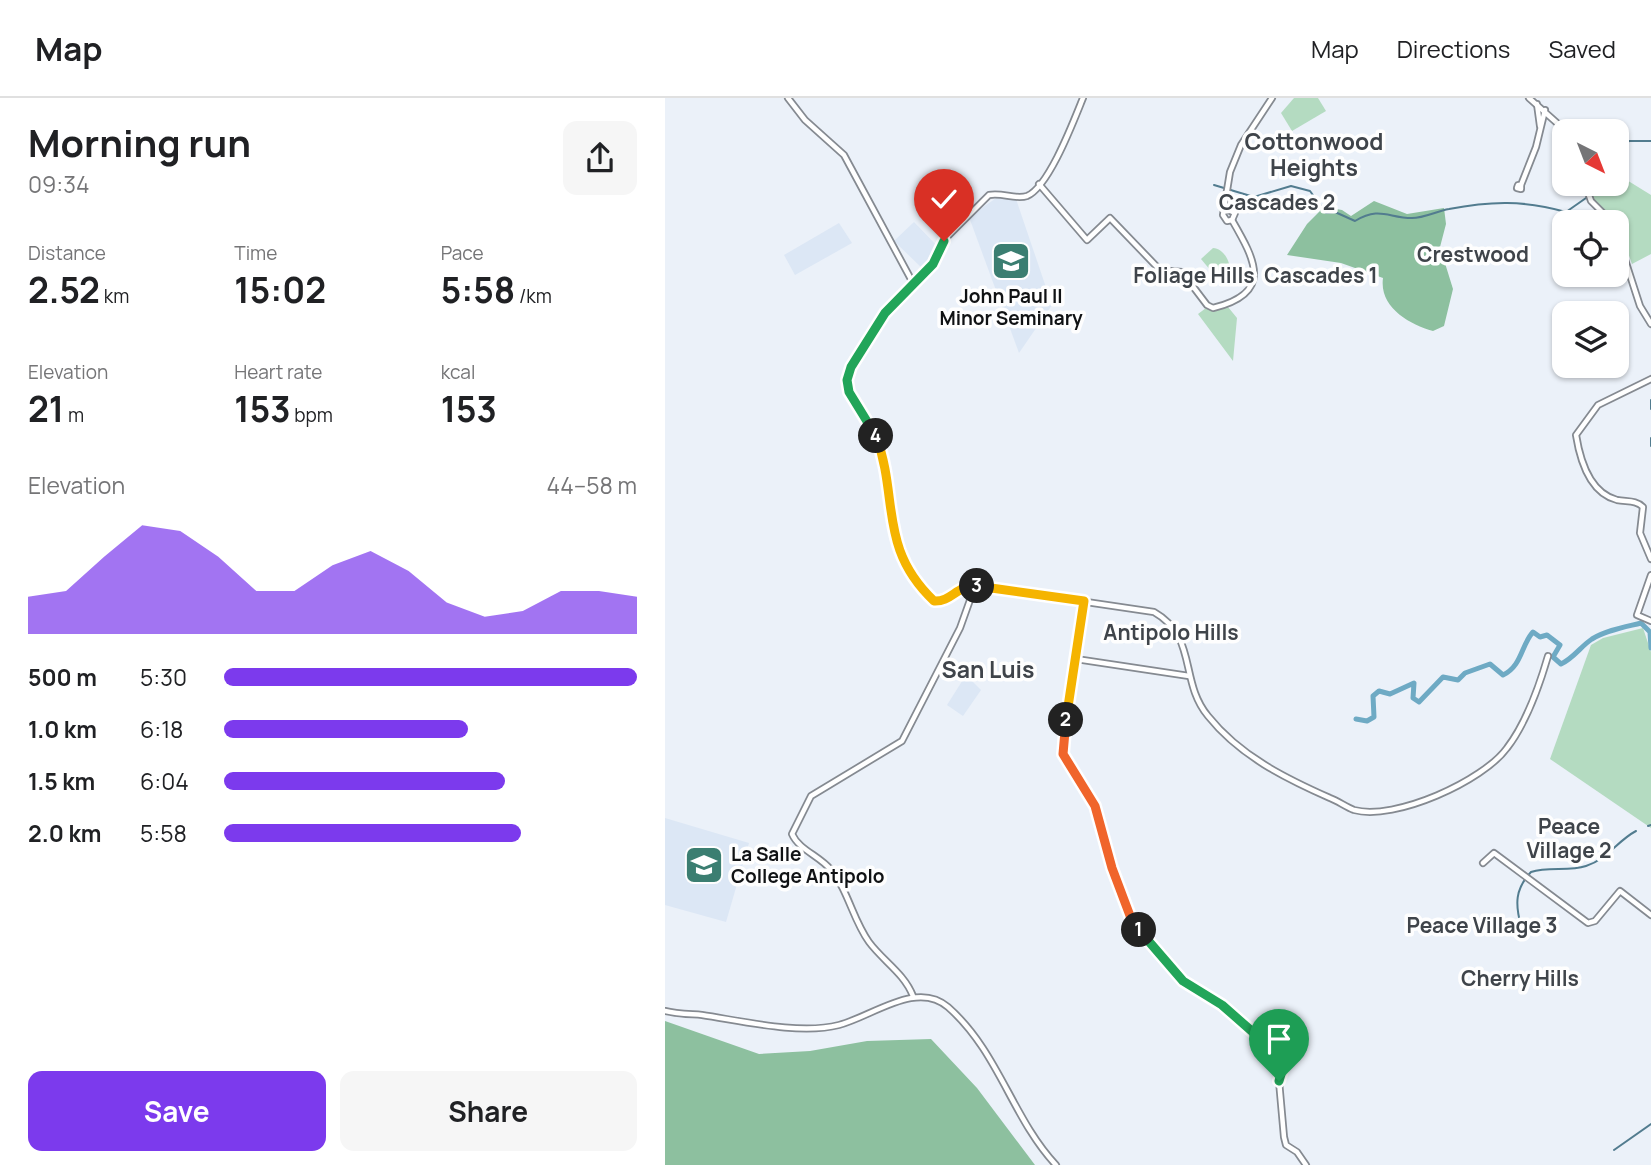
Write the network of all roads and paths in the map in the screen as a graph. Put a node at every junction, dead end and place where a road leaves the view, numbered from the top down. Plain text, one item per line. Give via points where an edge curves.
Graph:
1 (788, 98) edge
2 (1083, 98) edge
3 (1272, 98) edge
4 (1529, 98) edge
5 (1537, 104) junction
6 (1545, 110) junction
7 (1554, 119) edge
8 (1540, 127) junction
9 (1039, 184) junction
10 (1521, 185) dead end
11 (1589, 196) edge
12 (1226, 209) junction
13 (1601, 210) edge
14 (1232, 220) junction
15 (1629, 272) edge
16 (913, 283) junction
17 (1651, 324) edge
18 (1651, 379) edge
19 (1651, 559) edge
20 (1651, 575) edge
21 (962, 587) junction
22 (1084, 601) junction
23 (1649, 620) edge
24 (1548, 656) dead end
25 (1076, 659) junction
26 (1189, 676) junction
27 (1483, 863) dead end
28 (1651, 915) edge
29 (913, 996) junction
30 (665, 1011) edge
31 (1056, 1165) edge
32 (1306, 1165) edge

1 - 16 street via 843,155
2 - 9 street via 1067,141
3 - 12 street via 1241,145 1226,185
4 - 5 street
5 - 6 street
5 - 8 street
6 - 7 street
6 - 8 street
8 - 10 street
9 - 14 street via 1087,240 1110,218 1160,270 1182,272 1213,308 1236,301 1255,278 1252,256
9 - 16 street via 1023,197 994,194 983,199 946,238 929,270
11 - 13 street
12 - 14 street via 1235,213
12 - 14 street via 1223,218
15 - 17 street
16 - 21 street via 876,326 847,380 849,392 879,445 895,544 905,564 934,601 945,600
18 - 19 street via 1598,405 1576,435 1597,491 1643,507 1640,533
20 - 23 street via 1637,615
21 - 22 street
21 - 29 street via 971,598 960,628 902,741 811,796 792,834 833,871 866,938 906,981
22 - 25 street
22 - 26 street via 1154,612 1167,620 1179,633
24 - 26 street via 1525,716 1496,760 1441,794 1401,807 1365,810 1354,810 1289,781 1247,753 1207,715
25 - 26 street
25 - 32 street via 1063,754 1095,806 1132,921 1183,981 1222,1005 1263,1041 1288,1051 1279,1081 1284,1137
27 - 28 street via 1494,853 1588,923 1595,921 1620,891
29 - 30 street via 829,1027
29 - 31 street via 943,1003 977,1039

